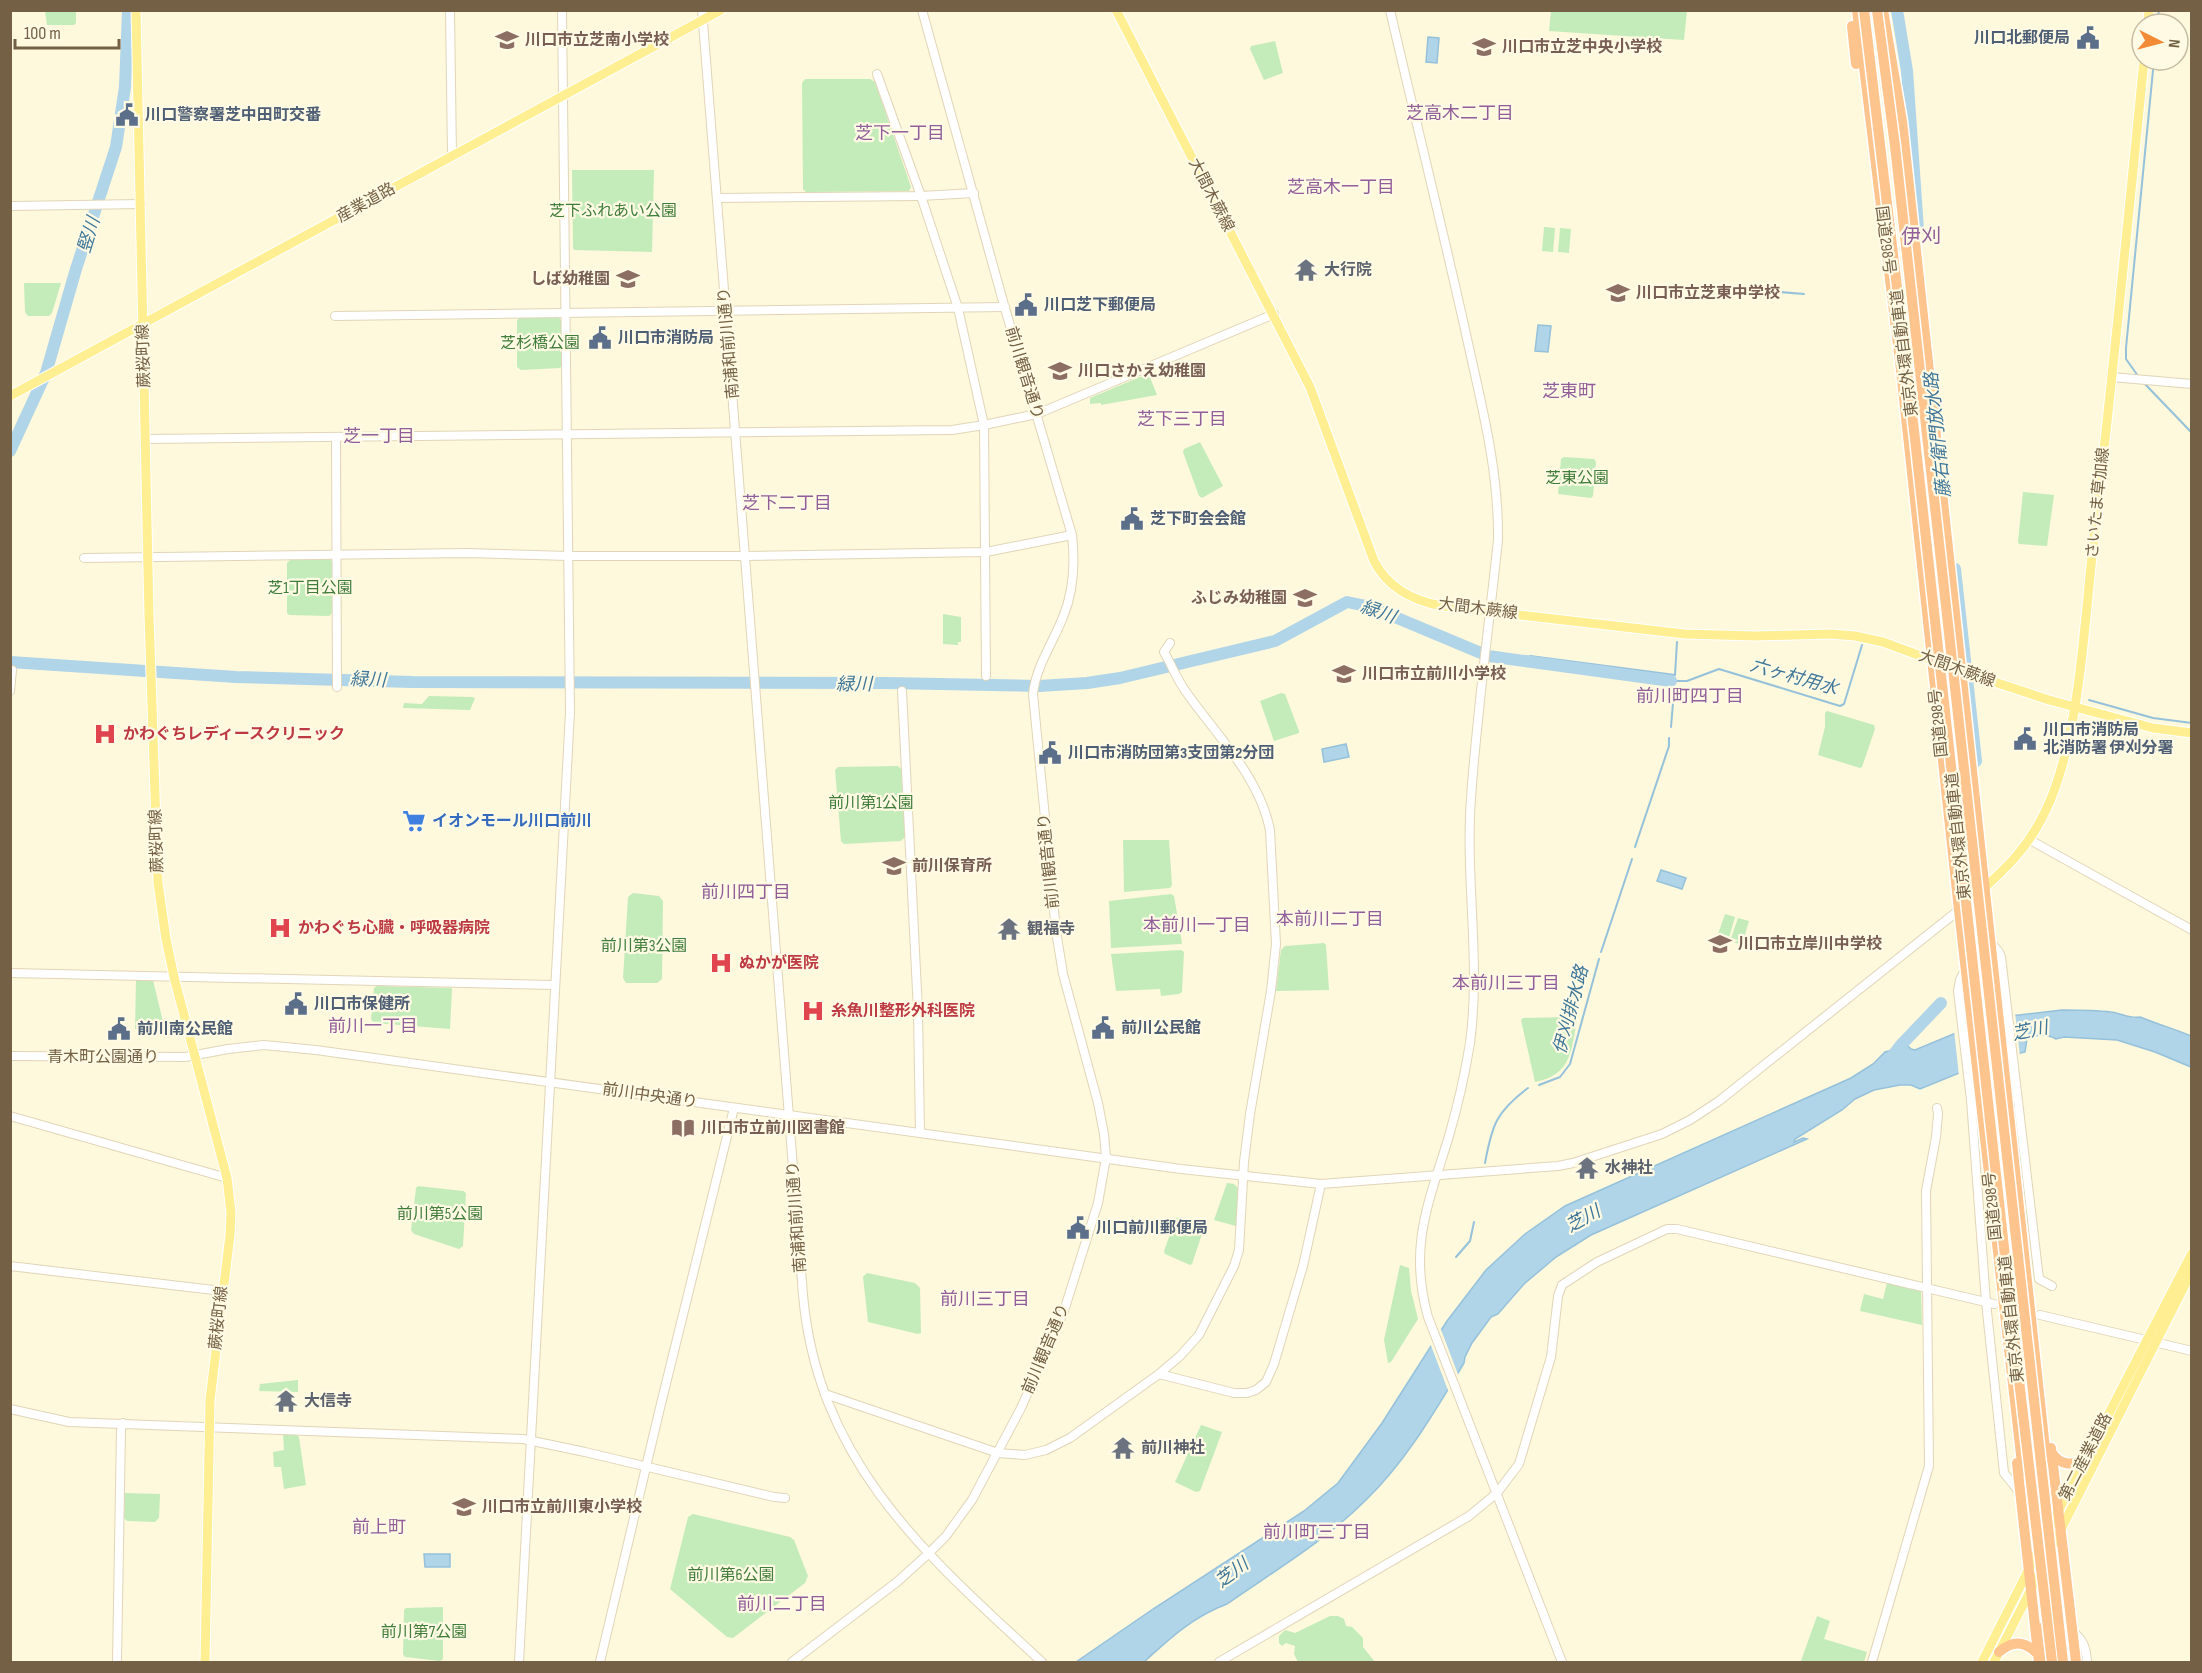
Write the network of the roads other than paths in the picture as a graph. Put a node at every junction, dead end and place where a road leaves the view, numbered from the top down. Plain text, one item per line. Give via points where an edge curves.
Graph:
1 (136, 10) edge
2 (450, 10) edge
3 (562, 10) edge
4 (721, 10) edge
5 (922, 10) edge
6 (1116, 10) edge
7 (1390, 10) edge
8 (1850, 10) edge
9 (1857, 10) edge
10 (1864, 10) edge
11 (1877, 10) edge
12 (1885, 10) edge
13 (702, 15) edge
14 (2143, 72) edge
15 (877, 74) dead end
16 (564, 96) junction
17 (452, 156) junction
18 (974, 193) junction
19 (921, 196) junction
20 (717, 198) junction
21 (141, 204) junction
22 (10, 206) edge
23 (1885, 237) junction
24 (958, 308) junction
25 (1005, 308) junction
26 (726, 311) junction
27 (566, 314) junction
28 (1274, 314) junction
29 (335, 316) dead end
30 (143, 324) junction
31 (2111, 376) junction
32 (2192, 384) edge
33 (10, 396) edge
34 (1037, 414) junction
35 (984, 425) junction
36 (736, 433) junction
37 (568, 435) junction
38 (336, 437) junction
39 (146, 439) junction
40 (1071, 535) junction
41 (986, 552) junction
42 (336, 555) junction
43 (569, 556) junction
44 (745, 556) junction
45 (148, 557) junction
46 (84, 558) dead end
47 (1491, 611) junction
48 (1170, 643) dead end
49 (1933, 661) junction
50 (12, 670) edge
51 (1961, 671) junction
52 (986, 676) dead end
53 (337, 687) dead end
54 (10, 691) edge
55 (902, 691) dead end
56 (2074, 707) junction
57 (2192, 733) edge
58 (2030, 840) junction
59 (1984, 889) junction
60 (1959, 910) junction
61 (2192, 930) edge
62 (10, 973) edge
63 (174, 977) junction
64 (555, 985) junction
65 (10, 1056) edge
66 (195, 1056) junction
67 (550, 1083) junction
68 (2011, 1089) junction
69 (1976, 1099) junction
70 (734, 1108) junction
71 (1937, 1108) dead end
72 (789, 1115) junction
73 (10, 1116) edge
74 (920, 1133) junction
75 (1106, 1158) junction
76 (1436, 1175) junction
77 (1243, 1177) junction
78 (227, 1178) junction
79 (1321, 1184) junction
80 (2192, 1253) edge
81 (10, 1266) edge
82 (2192, 1272) edge
83 (2001, 1281) junction
84 (2052, 1286) dead end
85 (1928, 1288) junction
86 (222, 1292) junction
87 (1990, 1303) junction
88 (2040, 1315) dead end
89 (2151, 1341) junction
90 (2192, 1351) edge
91 (1159, 1374) junction
92 (825, 1394) junction
93 (10, 1409) edge
94 (123, 1423) junction
95 (209, 1426) junction
96 (530, 1440) junction
97 (998, 1453) junction
98 (2049, 1455) junction
99 (2085, 1458) junction
100 (646, 1466) junction
101 (2023, 1472) tunnel mouth
102 (2020, 1493) junction
103 (1497, 1494) junction
104 (785, 1498) dead end
105 (2058, 1512) junction
106 (2060, 1530) junction
107 (928, 1554) junction
108 (2028, 1572) junction
109 (2030, 1592) junction
110 (2063, 1606) tunnel mouth
111 (2042, 1628) tunnel mouth
112 (2071, 1630) junction
113 (1999, 1652) junction
114 (2038, 1658) edge
115 (117, 1662) edge
116 (205, 1662) edge
117 (519, 1662) edge
118 (600, 1662) edge
119 (792, 1662) edge
120 (1042, 1662) edge
121 (1219, 1662) edge
122 (1562, 1662) edge
123 (1872, 1662) edge
124 (1982, 1662) edge
125 (1994, 1662) edge
126 (2046, 1662) edge
127 (2052, 1662) edge
128 (2063, 1662) edge
129 (2070, 1662) edge
130 (2076, 1662) edge
131 (2087, 1662) edge

1 - 21 main road, 蕨桜町線
2 - 17 street
3 - 16 street
4 - 13 main road, 産業道路
5 - 18 street, 前川観音通り
6 - 28 main road, 大間木蕨線
7 - 47 street via 1492,448 1499,508
8 - 23 highway
9 - 23 highway, 国道298号
10 - 127 highway, 東京外環自動車道, bridge
11 - 128 highway, 東京外環自動車道, bridge
12 - 51 highway, 国道298号 via 1902,121
13 - 16 main road, 産業道路
13 - 20 street, 南浦和前川通り
14 - 31 main road, さいたま草加線
15 - 19 street
16 - 17 main road, 産業道路
16 - 27 street
17 - 30 main road, 産業道路
18 - 19 street
18 - 25 street, 前川観音通り
19 - 20 street
19 - 24 street
20 - 26 street, 南浦和前川通り
21 - 22 street
21 - 30 main road, 蕨桜町線
23 - 49 highway, 国道298号
24 - 25 street
24 - 26 street
24 - 35 street
25 - 34 street, 前川観音通り
26 - 27 street
26 - 36 street, 南浦和前川通り
27 - 29 street
27 - 37 street
28 - 34 street
28 - 47 main road, 大間木蕨線 via 1310,387 1381,573 1417,600
30 - 33 main road, 産業道路
30 - 39 main road, 蕨桜町線
31 - 32 street
31 - 56 main road, さいたま草加線
34 - 35 street
34 - 40 street, 前川観音通り
35 - 36 street via 933,430
35 - 41 street
36 - 37 street
36 - 44 street, 南浦和前川通り
37 - 38 street
37 - 43 street
38 - 39 street
38 - 42 street
39 - 45 main road, 蕨桜町線
40 - 41 street
40 - 75 street, 前川観音通り via 1074,562 1070,598 1033,690 1056,931 1063,974 1098,1103
41 - 44 street
41 - 52 street
42 - 43 street
42 - 45 street
42 - 53 street
43 - 44 street
43 - 64 street via 571,675
44 - 72 street, 南浦和前川通り
45 - 46 street
45 - 63 main road, 蕨桜町線 via 158,883
47 - 49 main road, 大間木蕨線 via 1682,633 1855,636
47 - 76 street via 1471,798 1473,1012 1461,1090
48 - 77 street via 1164,652 1182,687 1258,791 1270,830 1276,945
49 - 51 main road, 大間木蕨線
49 - 60 highway, 国道298号
50 - 54 street
51 - 56 main road, 大間木蕨線
51 - 59 highway, 国道298号
55 - 74 street
56 - 57 main road, 大間木蕨線 via 2153,728
56 - 58 main road, さいたま草加線 via 2057,782
58 - 59 main road, さいたま草加線
58 - 61 street
59 - 60 main road, さいたま草加線
59 - 68 highway, 国道298号
60 - 69 highway, 国道298号
60 - 76 street, 前川中央通り via 1759,1071 1675,1128 1567,1165
62 - 63 street
63 - 64 street
63 - 66 main road, 蕨桜町線
64 - 67 street
65 - 66 street, 青木町公園通り
66 - 67 street, 前川中央通り via 264,1045
66 - 78 main road, 蕨桜町線
67 - 70 street, 前川中央通り
67 - 96 street
68 - 84 street via 2039,1279
68 - 98 highway, 国道298号 via 2019,1204 2033,1289
69 - 83 highway, 国道298号
69 - 87 street
70 - 72 street, 前川中央通り
70 - 100 street
71 - 85 street via 1926,1191
72 - 74 street, 前川中央通り
72 - 92 street, 南浦和前川通り via 803,1300 812,1353
73 - 78 street
74 - 75 street, 前川中央通り
75 - 77 street, 前川中央通り
75 - 97 street, 前川観音通り via 1098,1203 1064,1311
76 - 79 street, 前川中央通り
76 - 103 street via 1423,1221 1421,1291
77 - 79 street, 前川中央通り
77 - 91 street via 1239,1250 1234,1266 1199,1335
78 - 86 main road, 蕨桜町線 via 231,1213
79 - 91 street via 1303,1266 1266,1382 1256,1390 1234,1393
80 - 89 main road, 第二産業道路
81 - 86 street
82 - 89 main road, 第二産業道路
83 - 101 highway, 国道298号
83 - 102 highway
85 - 87 street
85 - 103 street via 1677,1229 1666,1229 1630,1246 1597,1262 1559,1289 1552,1352 1529,1433 1515,1473
85 - 123 street via 1929,1466
86 - 95 main road, 蕨桜町線
87 - 102 street via 2004,1473
88 - 89 street
89 - 90 street
89 - 99 main road, 第二産業道路
89 - 106 main road, 第二産業道路
91 - 97 street via 1070,1438 1046,1450 1025,1455
92 - 97 street
92 - 107 street, 南浦和前川通り via 871,1485
93 - 94 street via 59,1421
94 - 95 street
94 - 115 street
95 - 96 street
95 - 116 main road, 蕨桜町線
96 - 100 street
96 - 117 street
97 - 107 street, 前川観音通り via 961,1516
98 - 99 highway via 2067,1464
98 - 105 highway, 国道298号
99 - 105 main road, 第二産業道路
100 - 104 street
100 - 118 street
102 - 108 highway
103 - 121 street via 1468,1516
103 - 122 street
105 - 106 highway, 国道298号
105 - 108 main road, 第二産業道路
106 - 109 main road, 第二産業道路
106 - 112 highway, 国道298号
107 - 119 street, 前川観音通り
107 - 120 street, 南浦和前川通り
108 - 109 highway
108 - 124 main road, 第二産業道路
109 - 113 main road, 第二産業道路
109 - 114 highway
110 - 129 highway
111 - 126 highway
112 - 130 highway, 国道298号
112 - 131 street via 2081,1638
113 - 114 highway via 2018,1642 2030,1647
113 - 125 main road, 第二産業道路

